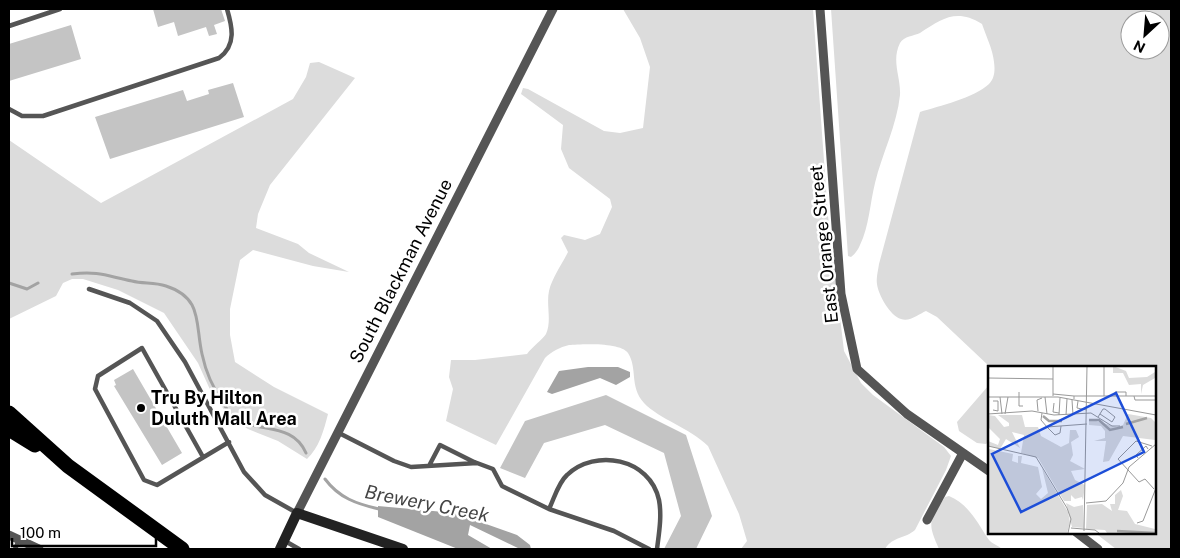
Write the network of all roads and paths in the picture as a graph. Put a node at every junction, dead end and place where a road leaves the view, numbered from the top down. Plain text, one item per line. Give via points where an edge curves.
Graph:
1 (60, 9) edge
2 (227, 9) edge
3 (553, 9) edge
4 (820, 9) edge
5 (9, 26) edge
6 (9, 109) edge
7 (89, 289) dead end
8 (9, 413) edge
9 (9, 429) edge
10 (338, 432) junction
11 (228, 442) junction
12 (963, 453) junction
13 (203, 458) junction
14 (477, 463) junction
15 (430, 464) junction
16 (68, 466) junction
17 (988, 470) edge
18 (549, 509) junction
19 (297, 513) junction
20 (928, 520) dead end
21 (1077, 533) edge
22 (9, 535) edge
23 (19, 540) junction
24 (282, 545) edge
25 (15, 549) edge
26 (39, 549) edge
27 (182, 549) edge
28 (299, 549) edge
29 (403, 549) edge
30 (649, 549) edge
31 (656, 549) edge
32 (1098, 549) edge

1 - 5 lane
2 - 6 lane via 234,31 230,45 219,58 43,116 22,116
3 - 10 street, South Blackman Avenue
4 - 12 street, East Orange Street via 842,294 857,370 907,414
7 - 11 lane via 130,303 157,321 185,362
8 - 16 highway
9 - 16 highway
10 - 15 lane via 402,464 411,467
10 - 19 street, South Blackman Avenue
11 - 13 lane
11 - 19 lane via 244,472 265,495
12 - 17 street, East Orange Street
12 - 20 street
13 - 13 lane via 157,485 144,480 95,389 98,376 142,348
14 - 15 lane
14 - 15 lane via 440,445
14 - 18 lane via 494,470 502,486
16 - 27 highway
18 - 30 lane via 614,531
18 - 31 lane via 566,476 581,465 604,459 629,463 648,477 659,498
19 - 24 street, South Blackman Avenue
19 - 29 street
21 - 32 street
22 - 23 street
23 - 25 lane
23 - 26 street
24 - 28 lane

